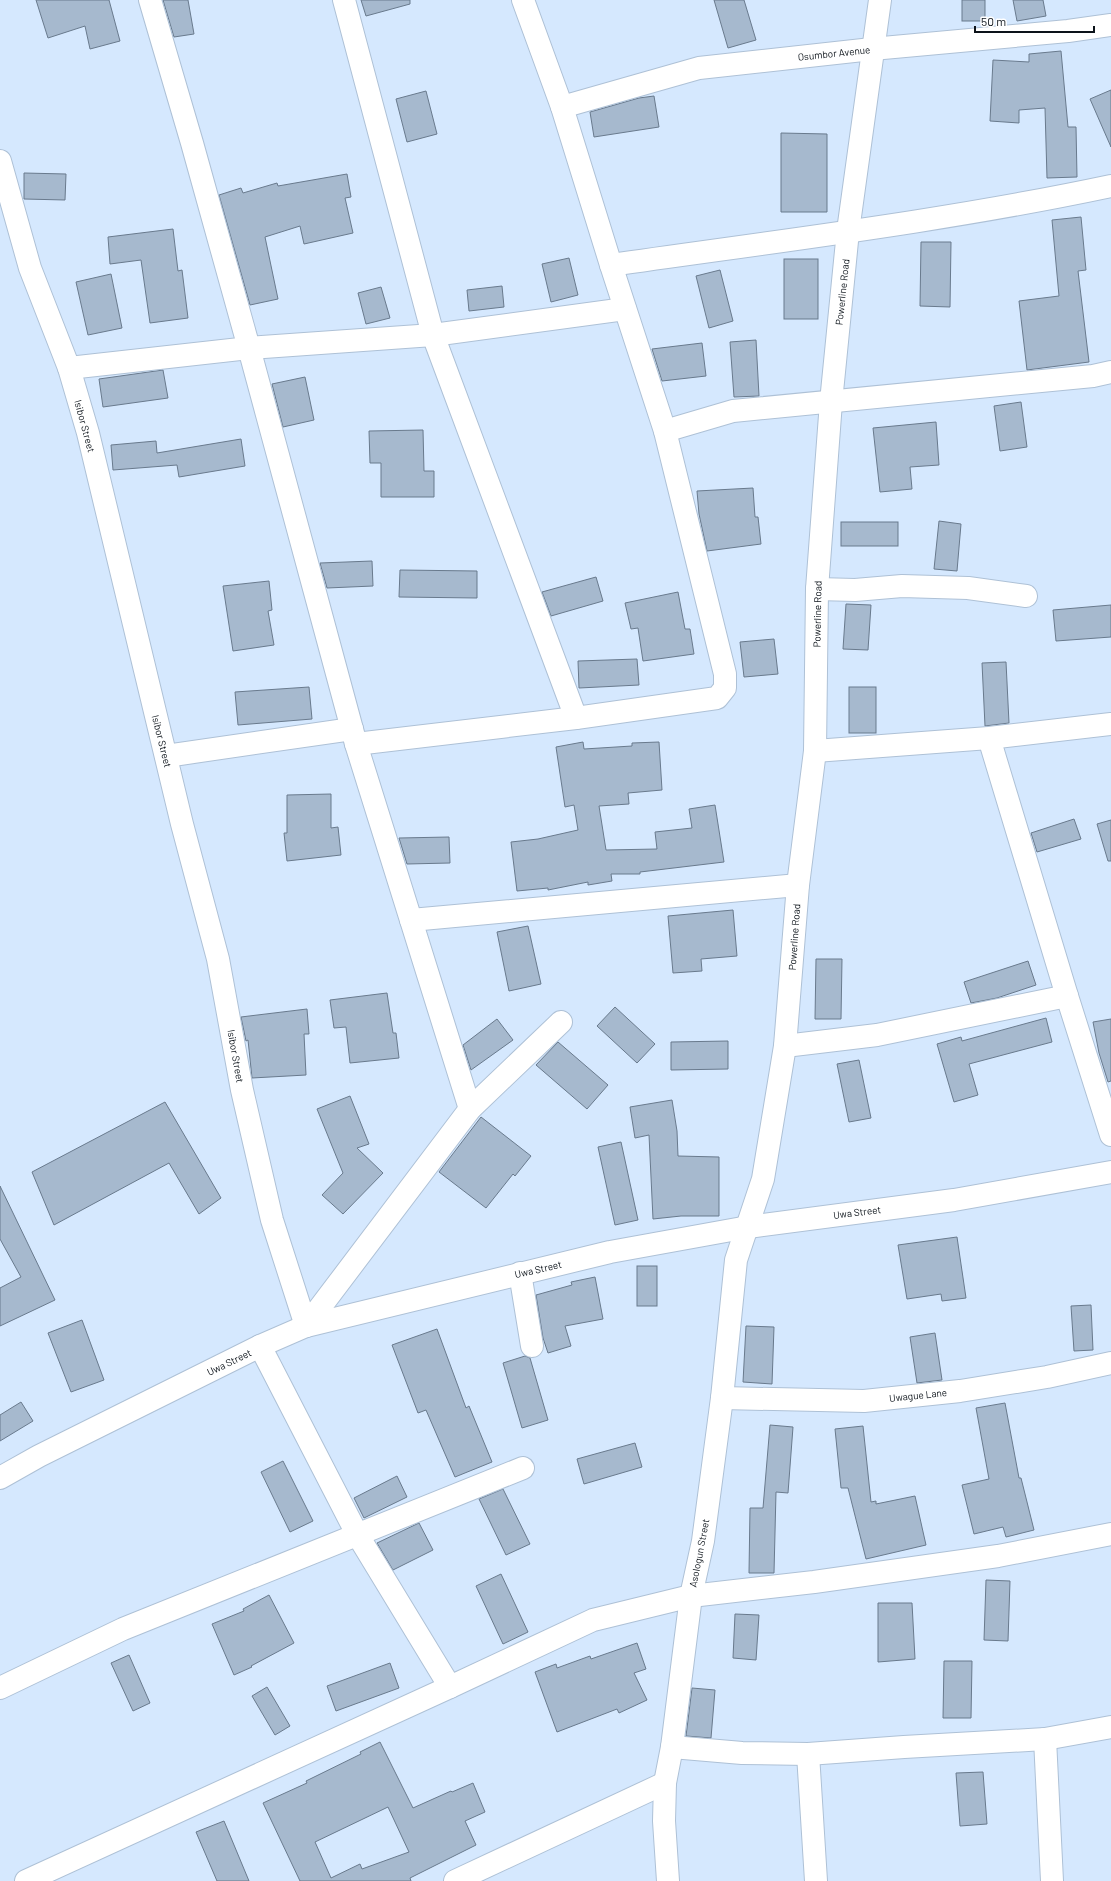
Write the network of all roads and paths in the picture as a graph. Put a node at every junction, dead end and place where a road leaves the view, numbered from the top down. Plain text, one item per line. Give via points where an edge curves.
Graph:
1 (150, 0) edge
2 (344, 0) edge
3 (522, 0) edge
4 (880, 0) edge
5 (1111, 24) edge
6 (872, 49) junction
7 (562, 107) junction
8 (0, 161) edge
9 (1111, 186) edge
10 (848, 231) junction
11 (611, 265) junction
12 (625, 309) junction
13 (433, 335) junction
14 (249, 348) junction
15 (69, 368) junction
16 (1111, 372) edge
17 (831, 402) junction
18 (666, 431) junction
19 (817, 589) junction
20 (1026, 596) dead end
21 (576, 718) junction
22 (1111, 724) edge
23 (354, 736) junction
24 (989, 738) junction
25 (815, 751) junction
26 (166, 756) junction
27 (798, 885) junction
28 (411, 920) junction
29 (1067, 996) junction
30 (561, 1022) dead end
31 (785, 1046) junction
32 (470, 1109) junction
33 (1111, 1135) edge
34 (1111, 1172) edge
35 (748, 1227) junction
36 (520, 1273) junction
37 (306, 1326) junction
38 (260, 1346) junction
39 (532, 1346) dead end
40 (1111, 1363) edge
41 (722, 1398) junction
42 (523, 1468) dead end
43 (0, 1478) edge
44 (358, 1534) junction
45 (1111, 1534) edge
46 (691, 1596) junction
47 (450, 1687) junction
48 (0, 1688) edge
49 (1111, 1727) edge
50 (1045, 1739) junction
51 (672, 1747) junction
52 (808, 1754) junction
53 (665, 1783) junction
54 (26, 1881) edge
55 (455, 1881) edge
56 (668, 1881) edge
57 (816, 1881) edge
58 (1052, 1881) edge

1 - 14 street
2 - 13 street
3 - 7 street
4 - 6 street, Powerline Road
5 - 6 street, Osumbor Avenue via 1068,31
6 - 7 street, Osumbor Avenue via 699,68
6 - 10 street, Powerline Road
7 - 11 street
8 - 15 street, Isibor Street via 30,268
9 - 10 street via 1034,202
10 - 11 street
10 - 17 street, Powerline Road
11 - 12 street
12 - 13 street
12 - 18 street
13 - 14 street
13 - 21 street
14 - 15 street
14 - 23 street
15 - 26 street, Isibor Street via 88,433
16 - 17 street via 1093,376
17 - 18 street via 733,411
17 - 19 street, Powerline Road
18 - 21 street via 725,674 725,688 716,698
19 - 20 street via 855,590 902,586 968,588
19 - 25 street, Powerline Road
21 - 23 street
22 - 24 street
23 - 26 street
23 - 28 street
24 - 25 street
24 - 29 street
25 - 27 street, Powerline Road
26 - 37 street, Isibor Street via 218,959 242,1090 272,1220
27 - 28 street
27 - 31 street, Powerline Road
28 - 32 street
29 - 31 street via 878,1035
29 - 33 street
30 - 32 street
31 - 35 street, Powerline Road via 763,1178
32 - 37 street
34 - 35 street, Uwa Street via 954,1200
35 - 36 street, Uwa Street via 610,1252
35 - 41 street, Asologun Street via 736,1260
36 - 37 street, Uwa Street
36 - 39 street
37 - 38 street, Uwa Street
38 - 43 street, Uwa Street
38 - 44 street
40 - 41 street, Uwague Lane via 1047,1377 960,1391 872,1400
41 - 46 street, Asologun Street via 703,1541
42 - 44 street
44 - 47 street
44 - 48 street via 123,1629
45 - 46 street via 998,1556 814,1582
46 - 47 street via 593,1620
46 - 51 street, Asologun Street
47 - 54 street
49 - 50 street
50 - 52 street
50 - 58 street
51 - 52 street via 742,1753
51 - 53 street, Asologun Street
52 - 57 street
53 - 55 street
53 - 56 street, Asologun Street via 664,1821

